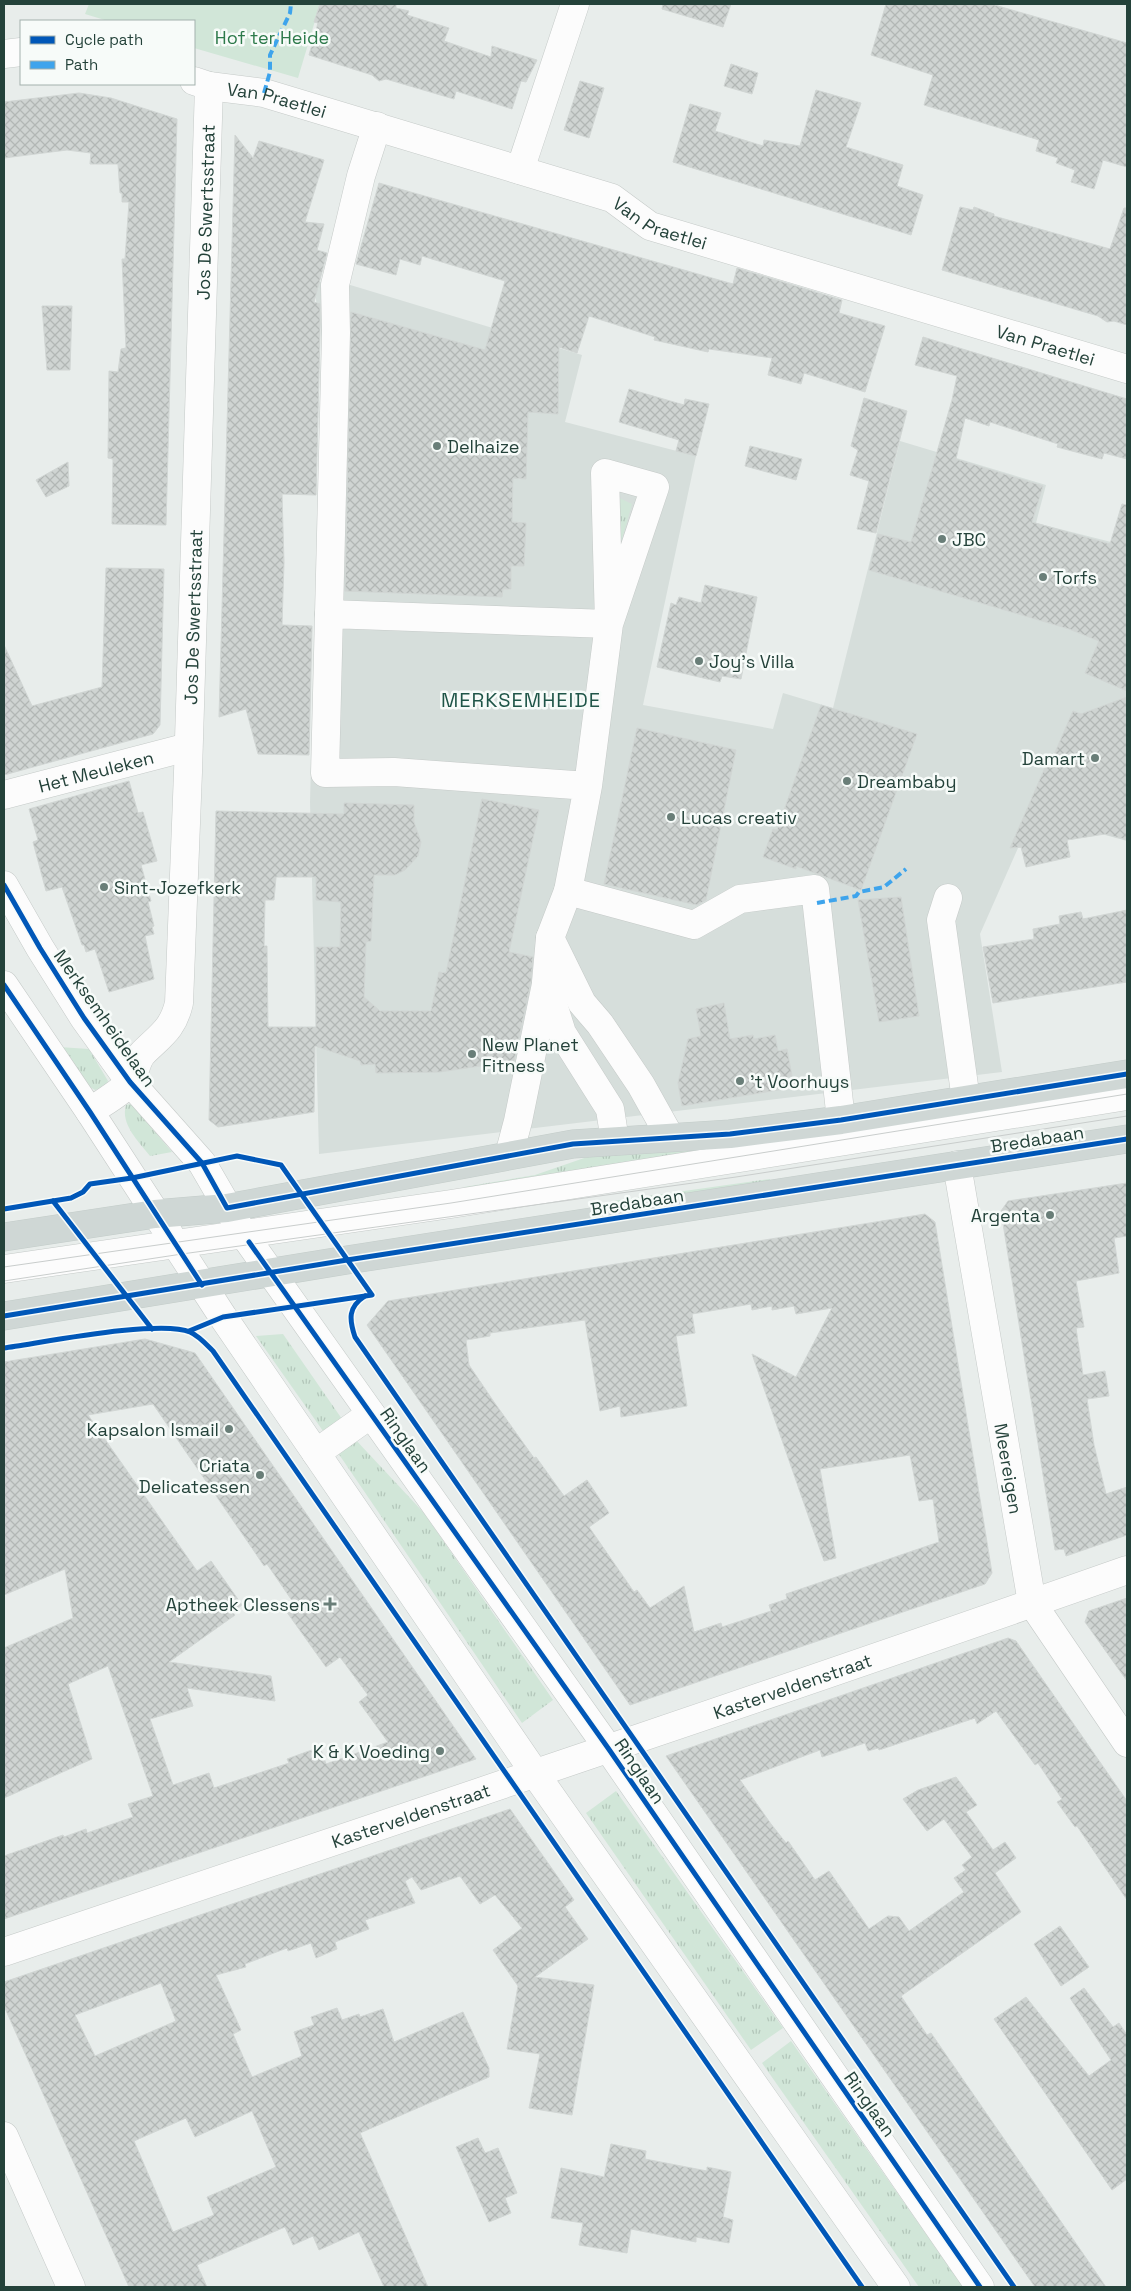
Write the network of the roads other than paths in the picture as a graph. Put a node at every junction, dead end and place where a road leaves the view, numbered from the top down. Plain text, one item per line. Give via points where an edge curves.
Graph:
1 (575, 4) edge
2 (20, 52) edge
3 (4, 54) edge
4 (201, 83) edge
5 (377, 126) junction
6 (520, 170) junction
7 (1127, 370) edge
8 (329, 614) junction
9 (609, 624) junction
10 (188, 746) junction
11 (588, 786) junction
12 (4, 795) edge
13 (4, 885) edge
14 (568, 891) junction
15 (948, 898) dead end
16 (550, 938) junction
17 (546, 982) junction
18 (4, 985) edge
19 (582, 1003) junction
20 (556, 1016) junction
21 (1127, 1074) edge
22 (130, 1082) junction
23 (1127, 1096) edge
24 (966, 1100) junction
25 (90, 1112) junction
26 (1127, 1114) edge
27 (841, 1120) junction
28 (670, 1137) junction
29 (1127, 1139) edge
30 (615, 1141) junction
31 (508, 1155) junction
32 (957, 1166) junction
33 (227, 1208) junction
34 (155, 1214) junction
35 (4, 1237) edge
36 (246, 1238) junction
37 (178, 1247) junction
38 (4, 1269) edge
39 (272, 1274) junction
40 (4, 1279) edge
41 (202, 1285) junction
42 (4, 1316) edge
43 (371, 1414) junction
44 (316, 1453) junction
45 (1127, 1570) edge
46 (1032, 1603) junction
47 (1127, 1743) edge
48 (608, 1748) junction
49 (534, 1772) junction
50 (4, 1952) edge
51 (4, 2136) edge
52 (71, 2287) edge
53 (896, 2287) edge
54 (980, 2287) edge

1 - 6 street
2 - 3 street
4 - 5 street, Van Praetlei via 264,93
4 - 10 street, Jos De Swertsstraat
5 - 6 street, Van Praetlei
5 - 8 street via 361,176 335,284
6 - 7 street, Van Praetlei via 612,198 650,226
8 - 9 street
8 - 11 street via 324,773 394,772
9 - 9 street via 655,487 605,473 607,550
9 - 11 street
10 - 12 street, Het Meuleken
10 - 22 street, Jos De Swertsstraat via 179,1003 171,1026 142,1054
11 - 14 street
13 - 22 street, Merksemheidelaan via 84,1018
14 - 16 street
14 - 27 street via 694,924 740,899 815,889
15 - 24 street via 941,920
16 - 17 street
16 - 19 street
17 - 20 street
17 - 31 street
18 - 25 street
19 - 20 street via 570,1004
19 - 28 street via 641,1085
20 - 30 street via 562,1033 610,1108
21 - 24 main road
22 - 25 street, Jos De Swertsstraat
22 - 33 street, Merksemheidelaan via 202,1163
23 - 36 street
24 - 27 main road
25 - 34 street
26 - 36 street via 736,1175
27 - 28 main road via 730,1134
28 - 30 main road
29 - 32 main road, Bredabaan
30 - 31 main road
31 - 33 main road
32 - 39 main road, Bredabaan
32 - 46 street, Meereigen
33 - 34 main road
33 - 36 street, Merksemheidelaan
34 - 35 main road
34 - 37 street
36 - 37 street
36 - 39 street, Merksemheidelaan
37 - 38 street
37 - 40 street
37 - 41 street
39 - 41 main road, Bredabaan
39 - 43 street, Ringlaan
41 - 42 main road, Bredabaan
41 - 44 street
43 - 44 street
43 - 48 street, Ringlaan
44 - 49 street
45 - 46 street, Kasterveldenstraat
46 - 47 street, Meereigen
46 - 48 street, Kasterveldenstraat
48 - 49 street, Kasterveldenstraat
48 - 54 street, Ringlaan
49 - 50 street, Kasterveldenstraat
49 - 53 street
51 - 52 street

